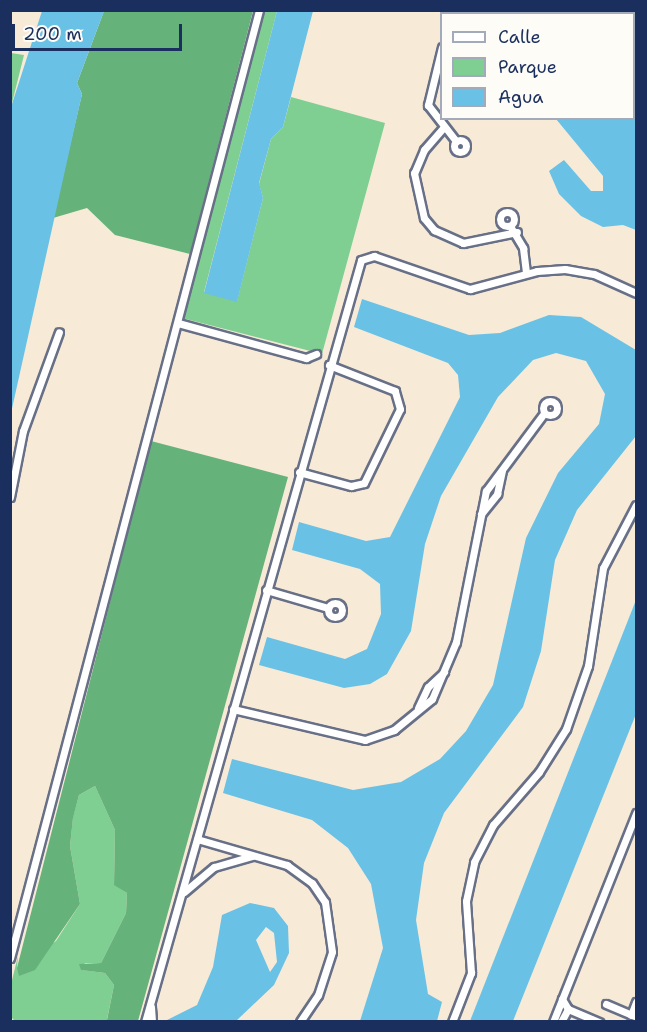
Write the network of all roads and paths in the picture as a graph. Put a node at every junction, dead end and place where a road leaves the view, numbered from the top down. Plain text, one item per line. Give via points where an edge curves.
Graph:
1 (259, 10) edge
2 (440, 50) edge
3 (444, 128) junction
4 (456, 141) dead end
5 (510, 226) dead end
6 (516, 232) junction
7 (526, 273) junction
8 (636, 293) edge
9 (178, 323) junction
10 (59, 332) dead end
11 (316, 354) dead end
12 (329, 365) junction
13 (542, 416) dead end
14 (299, 472) junction
15 (10, 497) edge
16 (636, 505) edge
17 (266, 590) junction
18 (328, 608) dead end
19 (233, 709) junction
20 (636, 813) edge
21 (197, 839) junction
22 (254, 855) junction
23 (182, 894) junction
24 (10, 958) edge
25 (562, 999) junction
26 (636, 1002) edge
27 (151, 1004) junction
28 (606, 1004) dead end
29 (568, 1009) junction
30 (634, 1016) edge
31 (145, 1022) edge
32 (152, 1022) edge
33 (300, 1022) edge
34 (452, 1022) edge
35 (553, 1022) edge
36 (561, 1022) edge
37 (599, 1022) edge

1 - 9 street
2 - 3 street via 427,94 432,114
3 - 4 street
3 - 6 street via 417,162 413,187 424,218 434,230 463,243
5 - 6 street
6 - 7 street
7 - 8 street via 579,271
7 - 12 street via 490,288 470,289 365,257 357,267
9 - 11 street via 306,358
9 - 24 street
10 - 15 street via 23,431
12 - 14 street
12 - 14 street via 395,391 400,409 364,483 351,486
13 - 19 street via 486,491 456,642 435,695 394,730 357,741
14 - 17 street
16 - 34 street via 603,568 588,666 566,729 539,772 493,825 474,862 466,911 471,973
17 - 18 street
17 - 19 street
19 - 21 street
20 - 25 street
21 - 22 street
21 - 23 street
22 - 23 street via 214,867
22 - 33 street via 303,875 329,913 330,962
23 - 27 street
25 - 29 street
25 - 35 street
26 - 30 street
27 - 31 street
27 - 32 street
28 - 30 street
29 - 36 street
29 - 37 street

